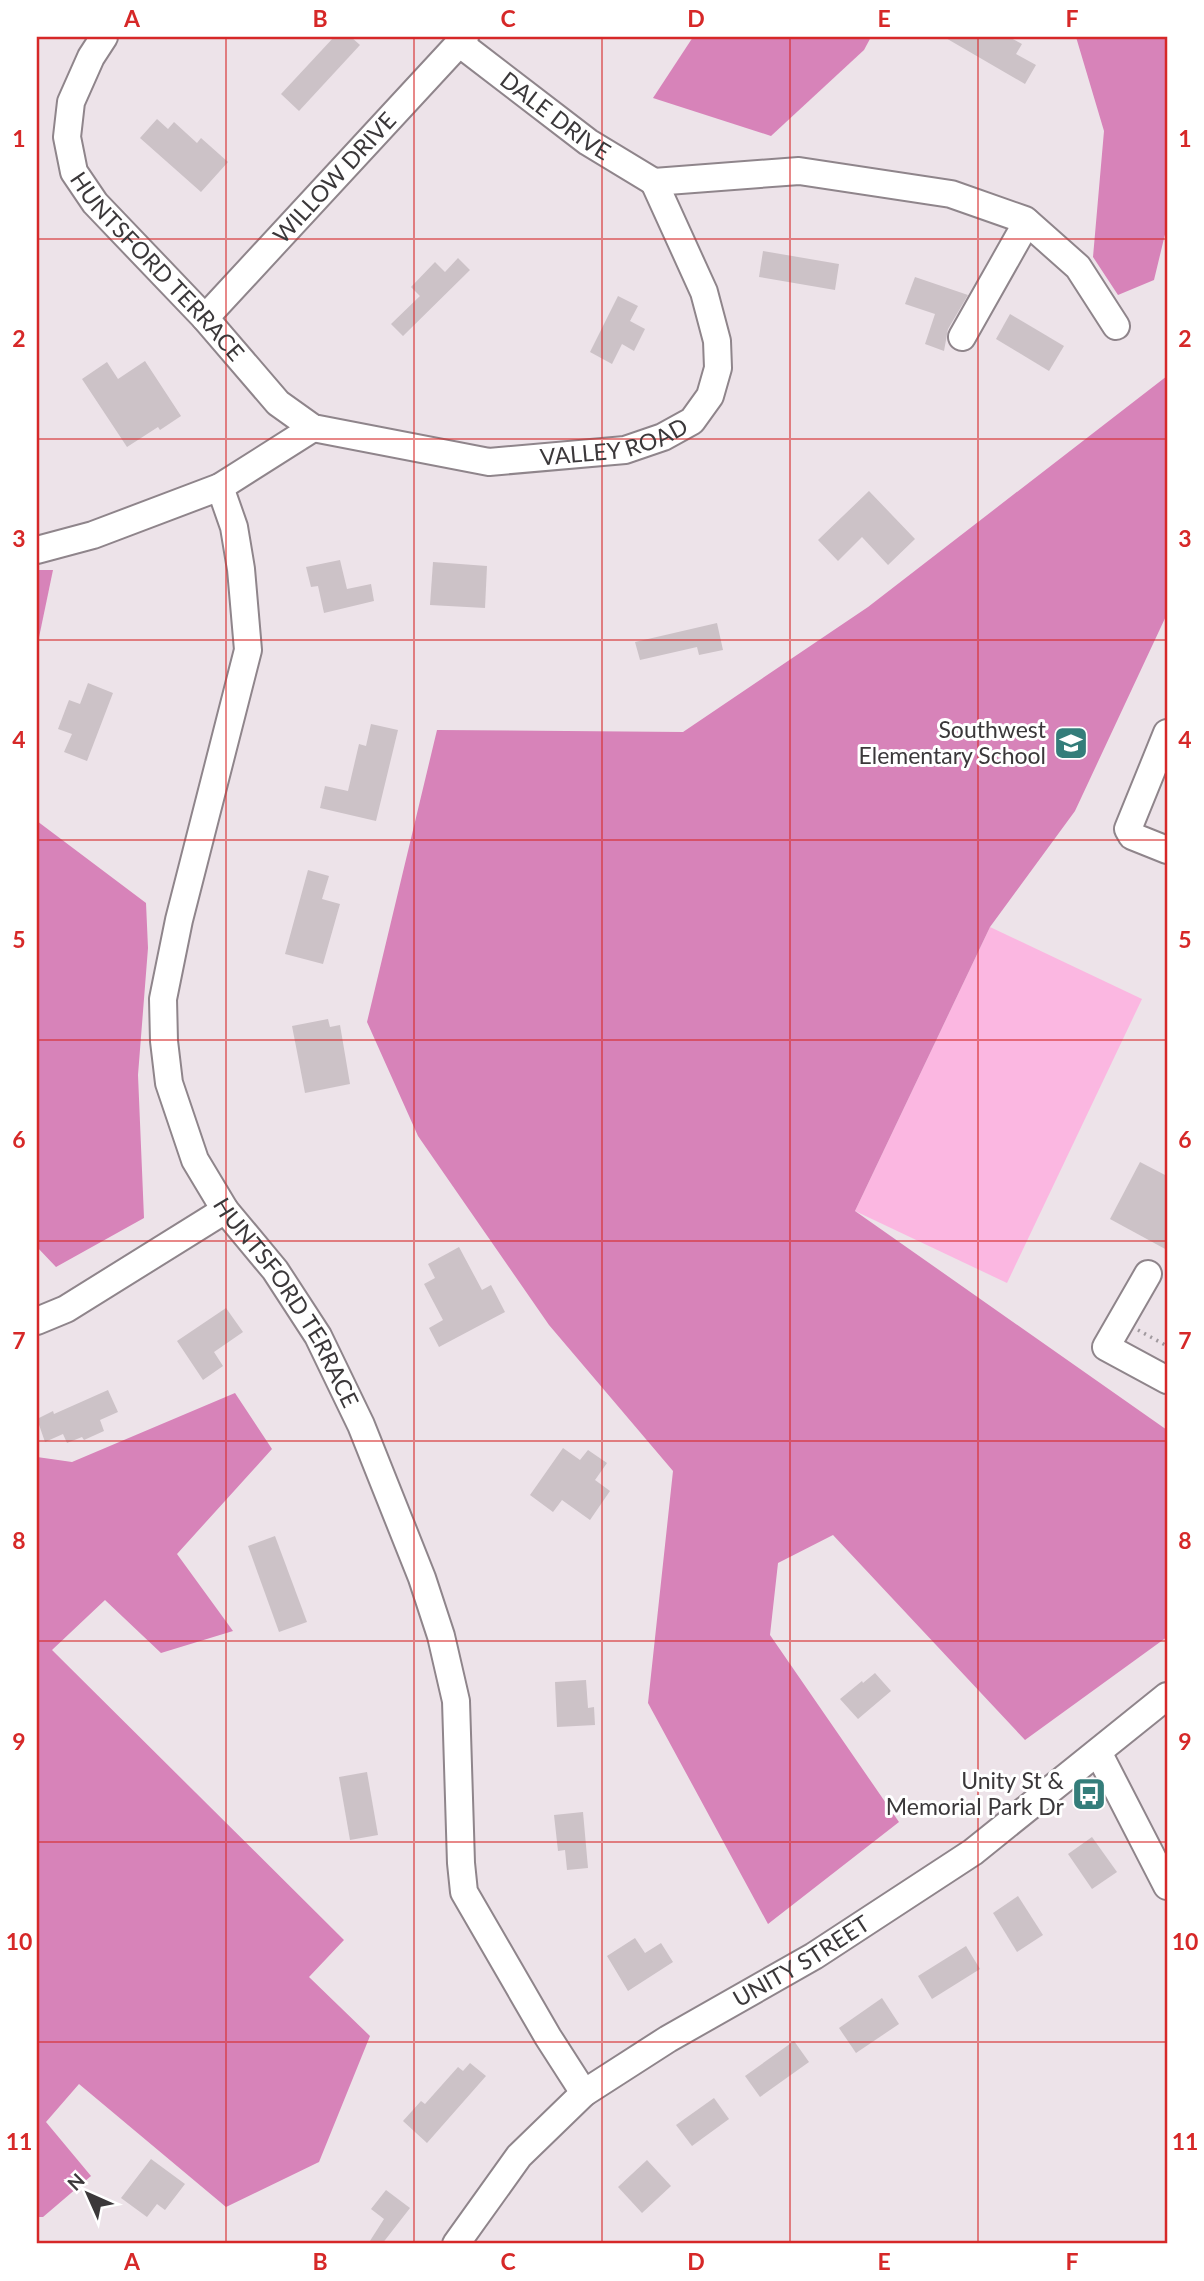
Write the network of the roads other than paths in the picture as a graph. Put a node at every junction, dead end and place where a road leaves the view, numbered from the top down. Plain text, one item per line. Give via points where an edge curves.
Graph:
1 (104, 37) edge
2 (462, 40) edge
3 (653, 182) junction
4 (1027, 222) junction
5 (205, 318) junction
6 (1116, 326) dead end
7 (962, 337) dead end
8 (313, 428) junction
9 (220, 487) junction
10 (37, 550) edge
11 (1166, 738) edge
12 (1156, 790) edge
13 (1167, 850) edge
14 (225, 1210) junction
15 (1148, 1274) dead end
16 (37, 1321) edge
17 (1167, 1380) edge
18 (1167, 1696) edge
19 (1098, 1752) junction
20 (1167, 1886) edge
21 (584, 2092) junction
22 (456, 2244) edge

1 - 5 street, HUNTSFORD TERRACE via 71,102 67,137 74,172 95,203
2 - 3 street, DALE DRIVE via 588,142
2 - 5 street, WILLOW DRIVE
3 - 4 street via 799,171 951,194
3 - 8 street, VALLEY ROAD via 704,292 717,341 718,368 710,396 692,421 625,450 488,462
4 - 6 street via 1078,267
4 - 7 street
5 - 8 street, HUNTSFORD TERRACE via 278,402
8 - 9 street
9 - 10 street via 93,535
9 - 14 street, HUNTSFORD TERRACE via 242,569 248,650 163,999 169,1083 195,1160
11 - 12 street
12 - 13 street via 1128,830 1132,836
14 - 16 street via 66,1309
14 - 21 street, HUNTSFORD TERRACE via 275,1270 318,1336 364,1434 442,1636 456,1701 464,1892
15 - 17 street via 1106,1347
18 - 19 street, UNITY STREET
19 - 20 street
19 - 21 street, UNITY STREET via 973,1853 814,1956
21 - 22 street, UNITY STREET via 519,2156

